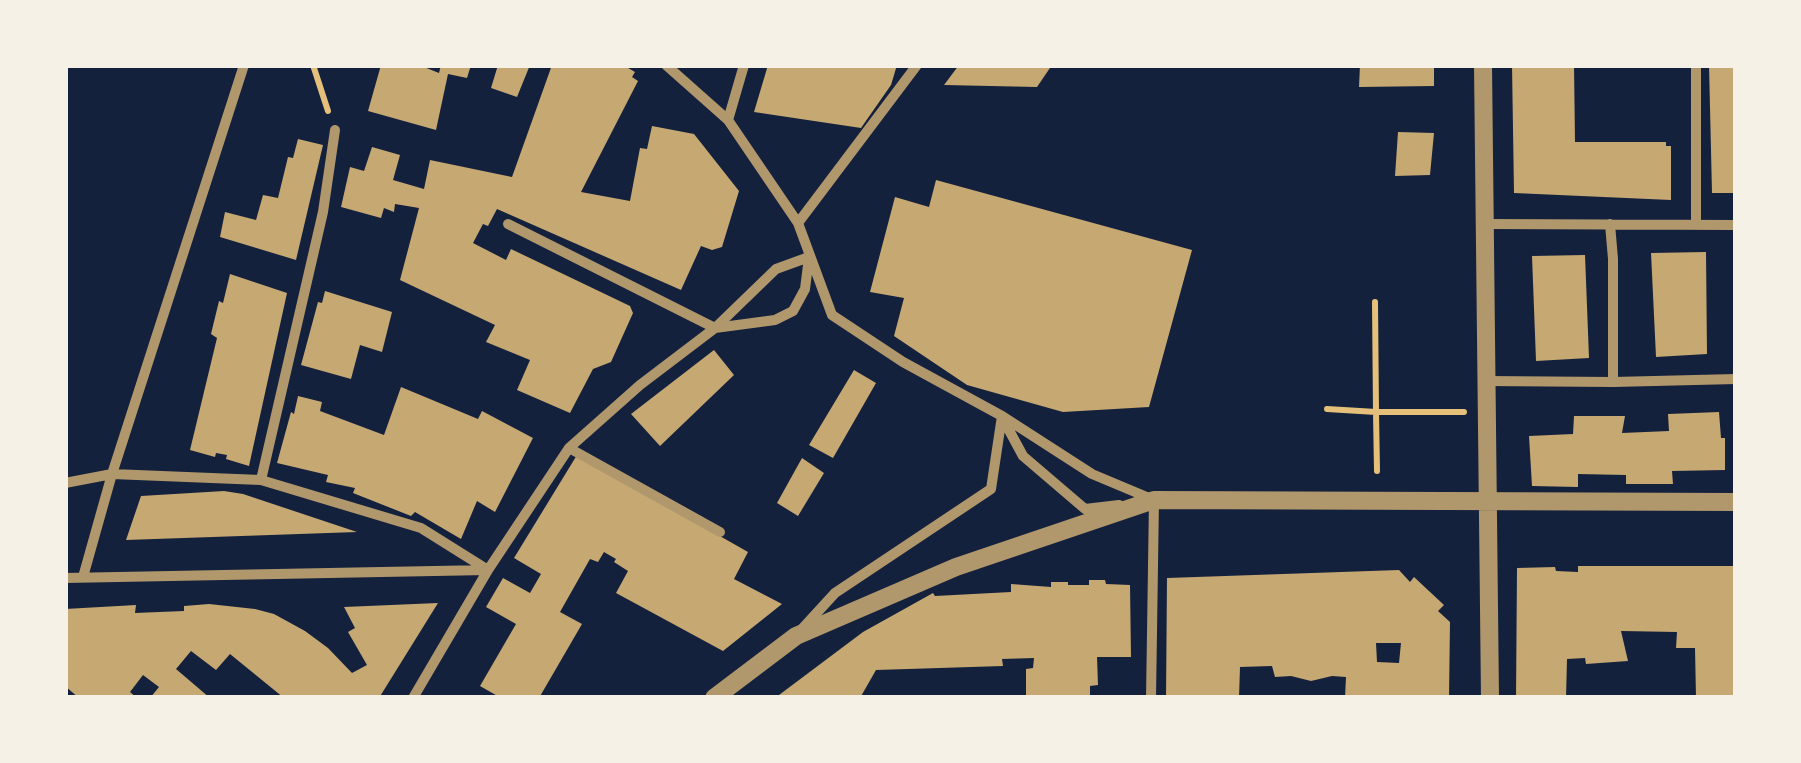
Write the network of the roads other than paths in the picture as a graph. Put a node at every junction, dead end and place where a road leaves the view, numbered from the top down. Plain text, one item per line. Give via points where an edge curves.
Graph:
1 (244, 65) edge
2 (666, 65) edge
3 (744, 65) edge
4 (917, 65) edge
5 (1483, 65) edge
6 (1696, 65) edge
7 (728, 120) junction
8 (335, 130) road end
9 (798, 223) junction
10 (508, 224) dead end
11 (1485, 224) junction
12 (1610, 224) junction
13 (1696, 224) junction
14 (1736, 224) edge
15 (809, 257) junction
16 (715, 328) junction
17 (1736, 380) edge
18 (1486, 381) junction
19 (1613, 382) junction
20 (1002, 416) junction
21 (569, 448) junction
22 (112, 474) junction
23 (261, 480) junction
24 (65, 484) edge
25 (1154, 500) junction
26 (1486, 501) junction
27 (1736, 502) edge
28 (720, 532) dead end
29 (488, 570) junction
30 (82, 577) junction
31 (65, 578) edge
32 (796, 636) junction
33 (413, 698) edge
34 (714, 698) edge
35 (1152, 698) edge
36 (1490, 698) edge

1 - 22 street
2 - 7 street
3 - 7 street
4 - 9 street
5 - 11 street
6 - 13 street
7 - 9 street
8 - 23 street
9 - 15 street
10 - 16 street
11 - 12 street
11 - 18 street
12 - 13 street
12 - 19 street
13 - 14 street
15 - 16 street via 776,269
15 - 16 street via 794,311
15 - 20 street via 832,315
16 - 21 street
17 - 19 street
18 - 19 street
18 - 26 street
20 - 25 street via 1092,474
20 - 25 street via 1023,456 1085,509
20 - 32 street via 991,488 835,593
21 - 28 street
21 - 29 street
22 - 23 street
22 - 24 street
22 - 30 street
23 - 29 street via 421,528
25 - 26 street
25 - 32 street via 956,568
25 - 35 street
26 - 27 street
26 - 36 street
29 - 30 street
29 - 33 street
30 - 31 street
32 - 34 street

